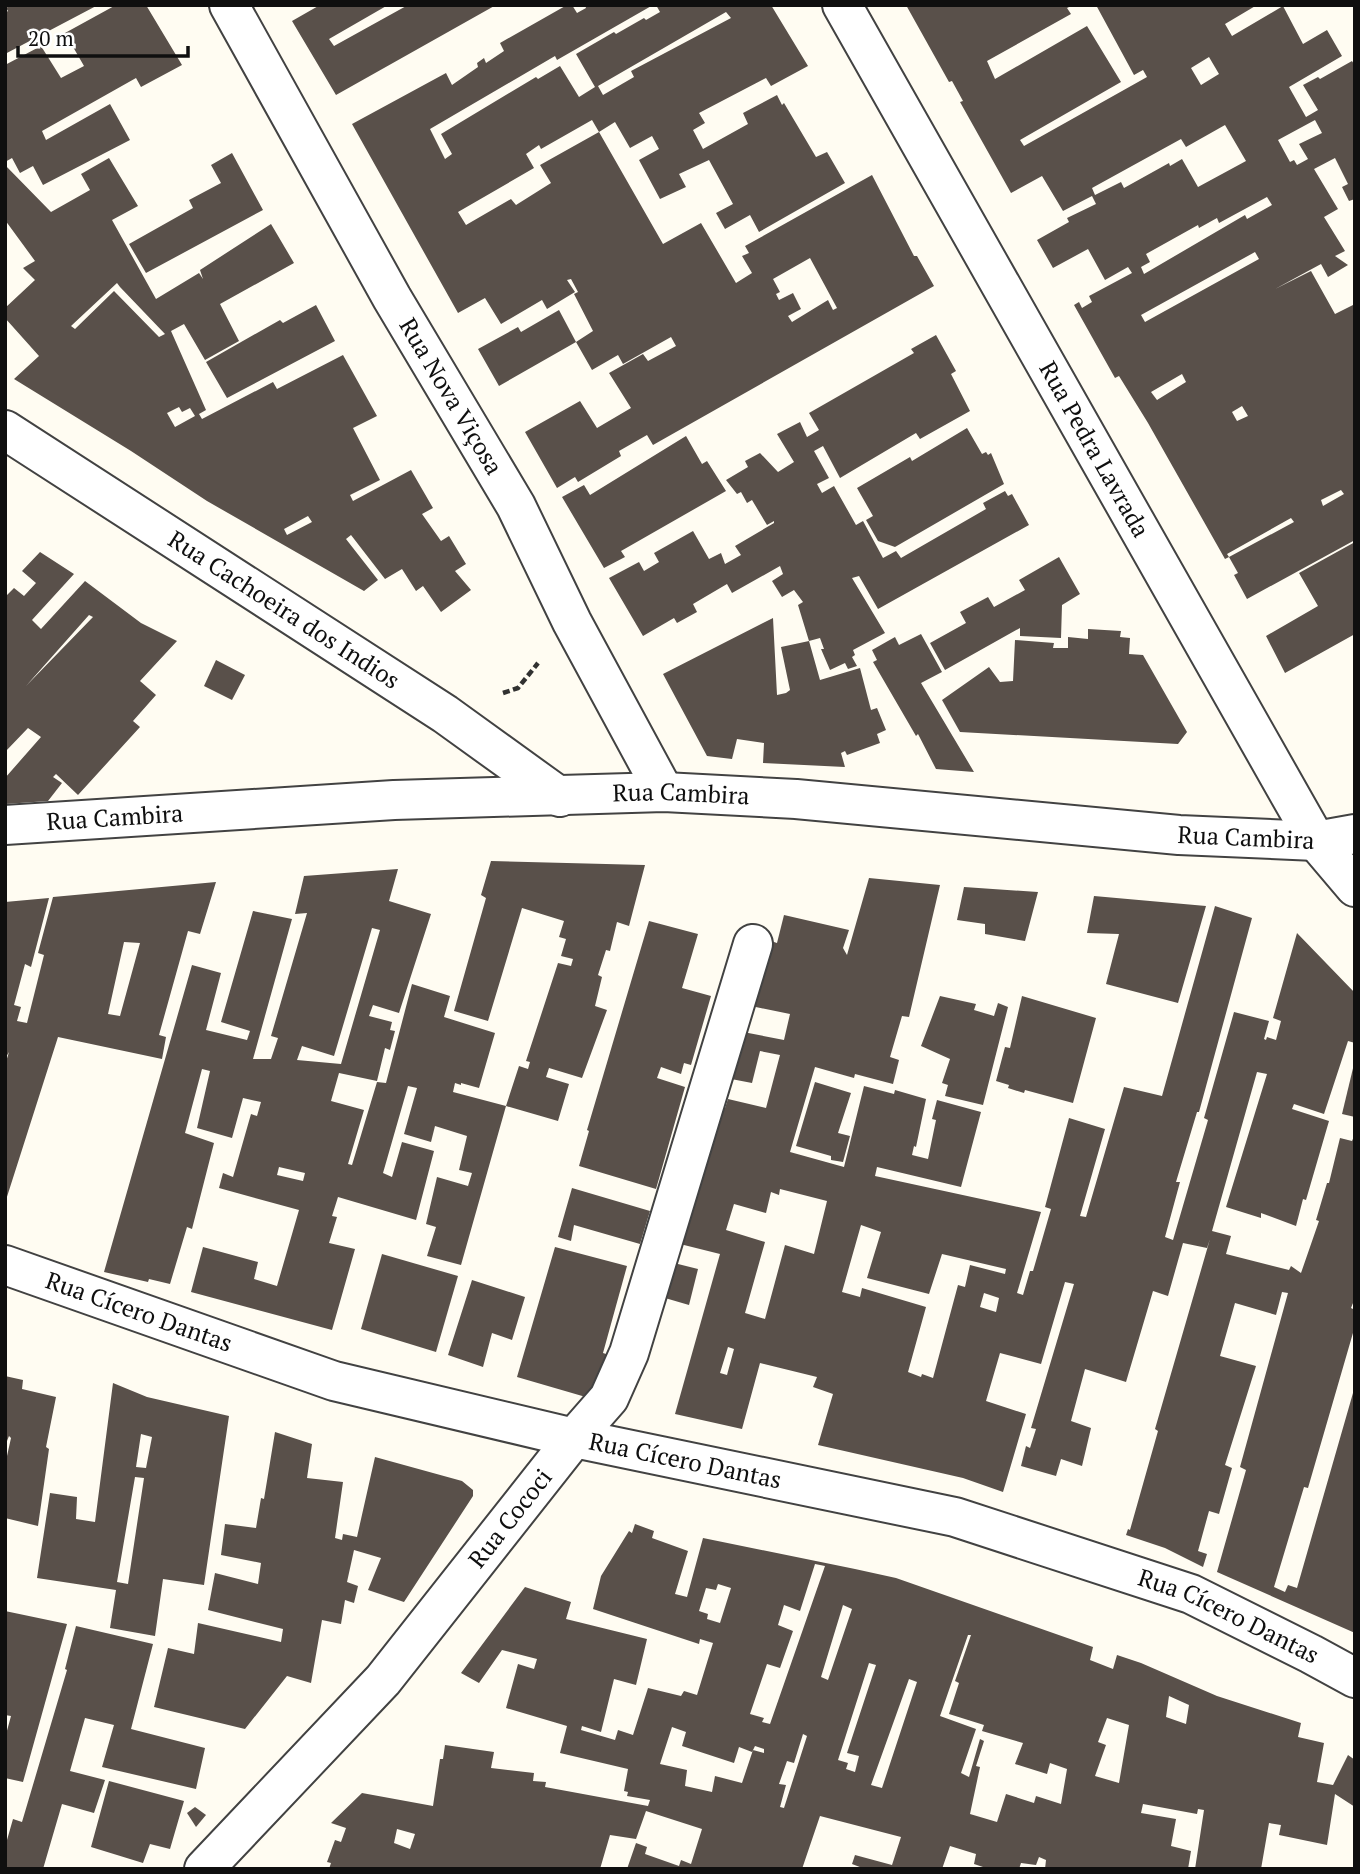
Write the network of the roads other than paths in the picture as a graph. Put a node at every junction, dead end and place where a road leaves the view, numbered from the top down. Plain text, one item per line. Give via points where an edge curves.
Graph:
1 (229, 5) edge
2 (842, 5) edge
3 (5, 430) edge
4 (664, 792) junction
5 (560, 797) junction
6 (5, 825) edge
7 (1355, 834) edge
8 (1316, 841) junction
9 (1355, 887) edge
10 (753, 944) dead end
11 (5, 1265) edge
12 (574, 1438) junction
13 (1355, 1678) edge
14 (204, 1869) edge

1 - 4 street, Rua Nova Viçosa via 392,298 516,506 572,622
2 - 8 street, Rua Pedra Lavrada
3 - 5 street, Rua Cachoeira dos Indios via 445,714
4 - 5 street, Rua Cambira
4 - 8 street, Rua Cambira via 796,799 1179,835
5 - 6 street, Rua Cambira via 394,800
7 - 8 street, Rua Cambira
8 - 9 street, Rua Pedra Lavrada
10 - 12 street, Rua Cococi via 629,1353 609,1398
11 - 12 street, Rua Cícero Dantas via 334,1381
12 - 13 street, Rua Cícero Dantas via 956,1517 1191,1594
12 - 14 street, Rua Cococi via 383,1680

